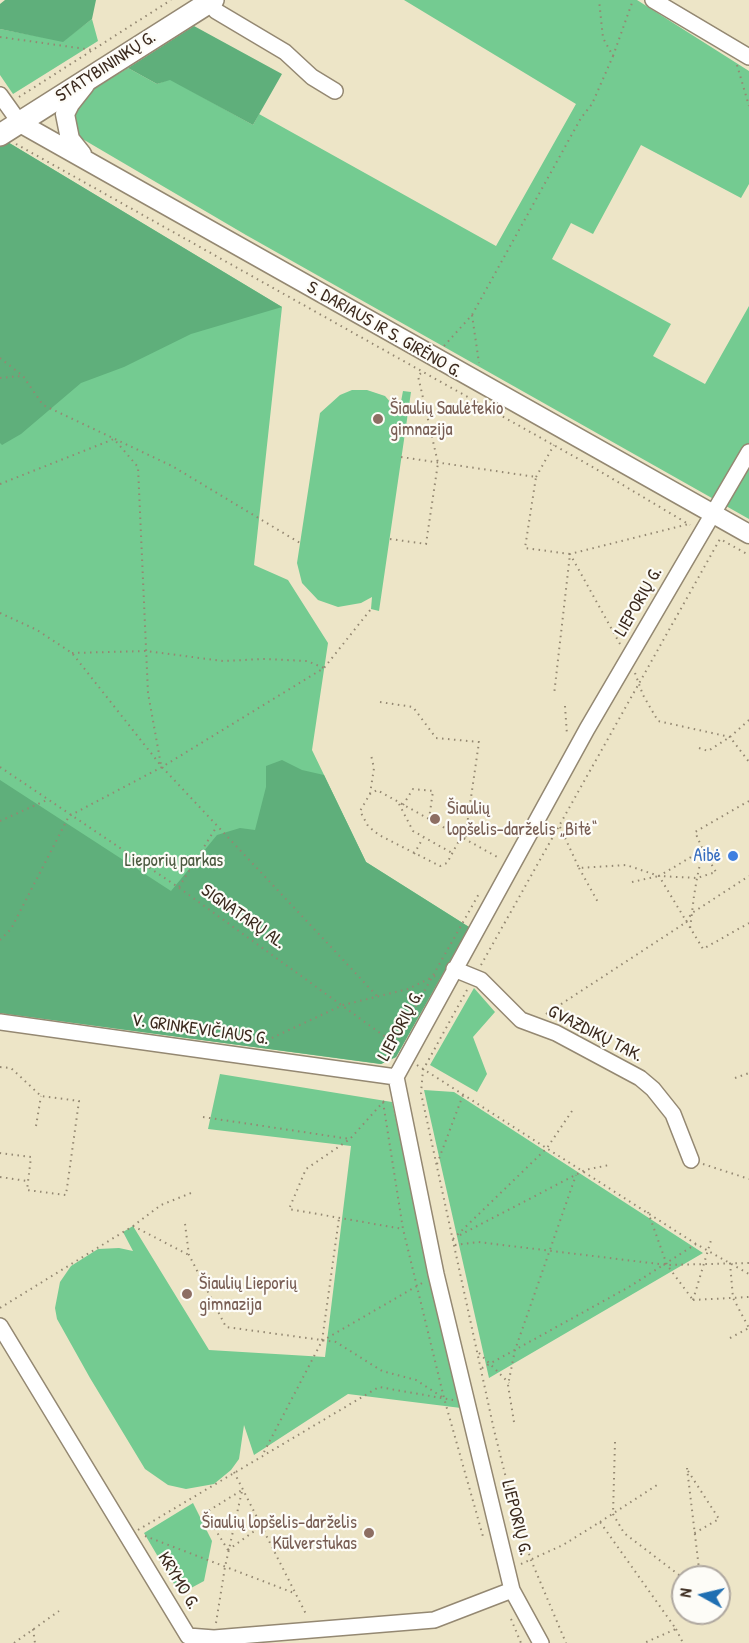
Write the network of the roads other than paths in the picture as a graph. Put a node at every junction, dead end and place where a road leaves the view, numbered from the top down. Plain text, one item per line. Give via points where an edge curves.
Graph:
1 (653, 0) edge
2 (211, 1) edge
3 (749, 57) edge
4 (92, 76) junction
5 (334, 91) dead end
6 (3, 100) edge
7 (9, 130) edge
8 (87, 160) junction
9 (749, 452) edge
10 (711, 515) junction
11 (749, 534) edge
12 (454, 969) junction
13 (0, 1022) edge
14 (396, 1077) junction
15 (692, 1160) road end
16 (0, 1326) edge
17 (512, 1590) junction
18 (542, 1643) edge

1 - 3 street
2 - 4 main road, STATYBININKŲ G.
2 - 5 street via 216,11 285,52
4 - 7 main road, STATYBININKŲ G.
4 - 8 street via 70,104 65,124 70,139
6 - 7 street
7 - 8 street, S. DARIAUS IR S. GIRĖNO G.
8 - 10 street, S. DARIAUS IR S. GIRĖNO G. via 428,365 483,386
9 - 10 street, LIEPORIŲ G.
10 - 11 street, S. DARIAUS IR S. GIRĖNO G.
10 - 12 street, LIEPORIŲ G. via 696,528 629,659
12 - 14 street, LIEPORIŲ G.
12 - 15 street, GVAZDIKŲ TAK. via 475,976 521,1020 556,1033 653,1089 673,1114
13 - 14 street, V. GRINKEVIČIAUS G.
14 - 17 street, LIEPORIŲ G. via 436,1274
16 - 17 street, KRYMO G. via 188,1636 214,1638 434,1620
17 - 18 street, LIEPORIŲ G.

